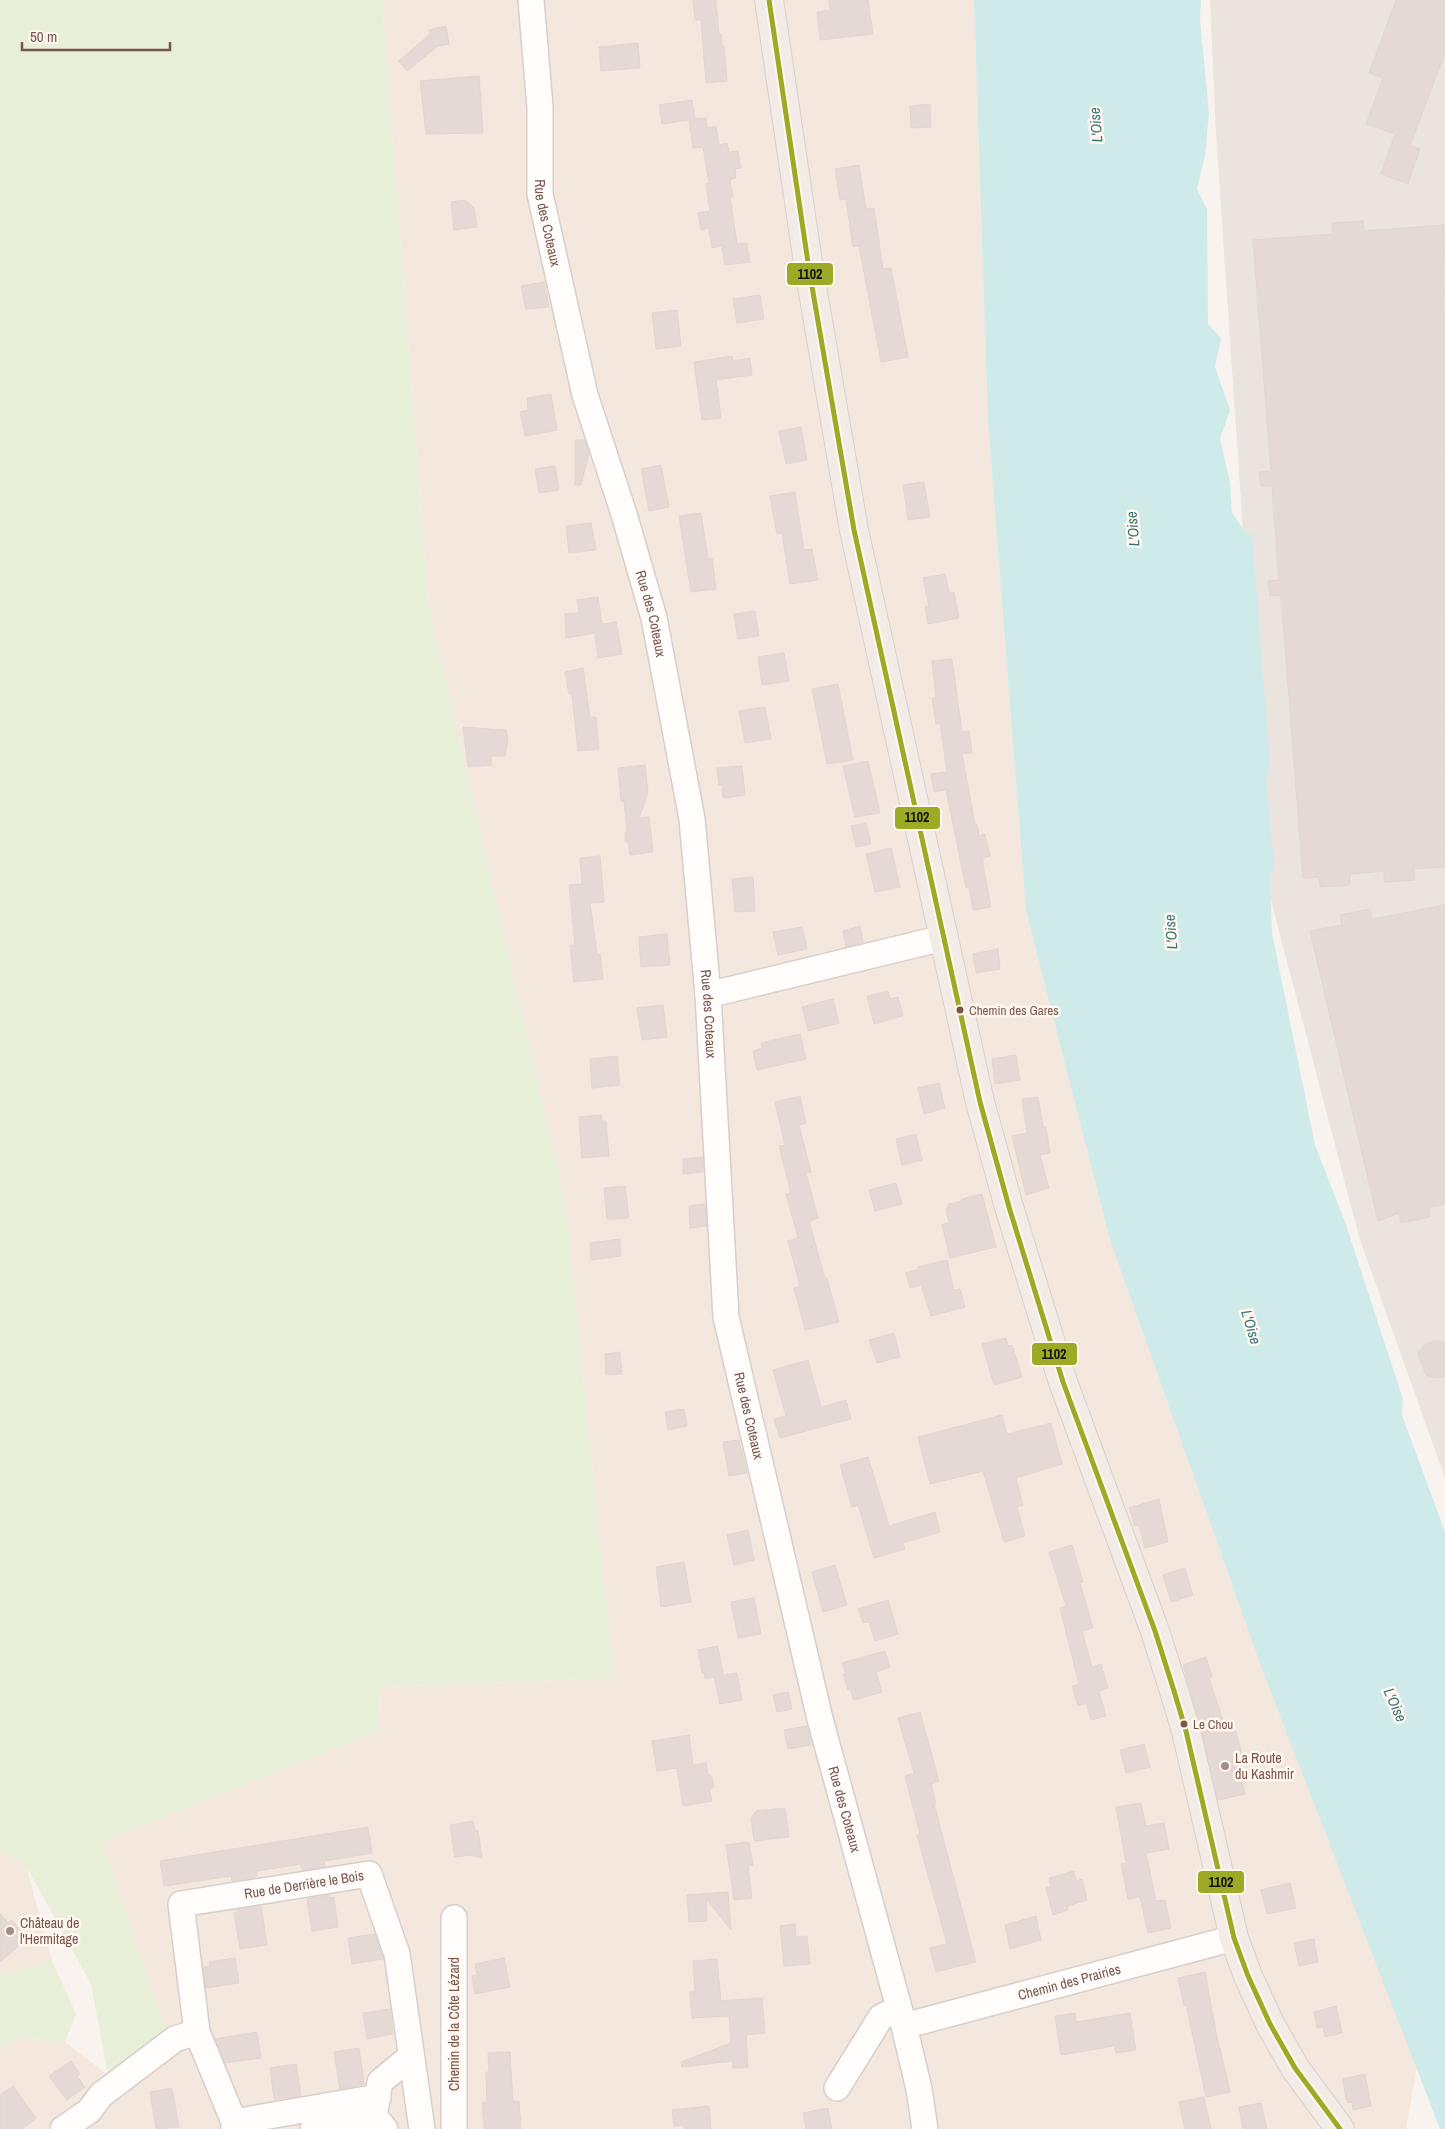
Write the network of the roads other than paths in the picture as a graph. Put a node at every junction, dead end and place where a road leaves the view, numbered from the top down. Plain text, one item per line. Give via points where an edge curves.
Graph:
1 (530, 0) edge
2 (769, 0) edge
3 (944, 938) junction
4 (708, 995) junction
5 (454, 1918) dead end
6 (1234, 1938) junction
7 (901, 2017) junction
8 (197, 2032) junction
9 (411, 2056) junction
10 (837, 2088) dead end
11 (379, 2114) edge
12 (92, 2120) edge
13 (234, 2126) edge
14 (63, 2129) edge
15 (312, 2129) edge
16 (422, 2129) edge
17 (454, 2129) edge
18 (925, 2129) edge
19 (1340, 2129) edge

1 - 4 street, Rue des Coteaux via 540,107 540,194 585,395 654,618 692,820
2 - 3 main road via 809,269 854,530
3 - 4 street
3 - 6 main road via 980,1102 1009,1207 1063,1382 1174,1691
4 - 7 street, Rue des Coteaux via 726,1317 820,1719
5 - 17 street, Chemin de la Côte Lézard
6 - 7 street, Chemin des Prairies
6 - 19 main road via 1259,2000 1295,2068
7 - 10 street, Chemin des Prairies via 881,2017
7 - 18 street, Rue des Coteaux via 919,2089
8 - 9 street, Rue de Derrière le Bois via 182,1904 368,1874 396,1954
8 - 12 street via 175,2039 101,2094
8 - 13 street, Rue de Derrière le Bois
9 - 11 street via 380,2082
9 - 16 street, Rue de Derrière le Bois
11 - 13 street, Rue de Derrière le Bois
11 - 15 street
12 - 14 street

